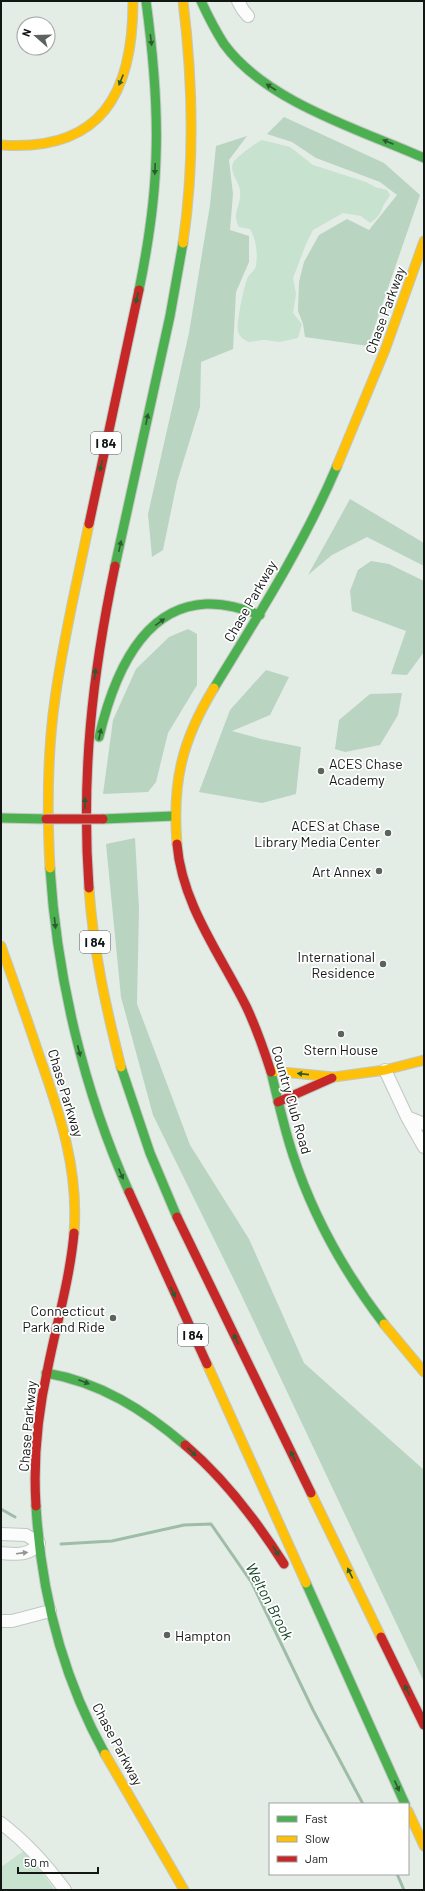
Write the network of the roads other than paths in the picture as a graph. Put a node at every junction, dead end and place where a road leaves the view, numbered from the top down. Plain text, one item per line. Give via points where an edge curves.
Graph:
1 (133, 1) edge
2 (146, 1) edge
3 (183, 1) edge
4 (201, 1) edge
5 (238, 1) edge
6 (248, 16) dead end
7 (1, 135) edge
8 (72, 136) junction
9 (1, 145) edge
10 (424, 158) edge
11 (424, 241) edge
12 (260, 615) junction
13 (174, 816) junction
14 (1, 818) edge
15 (88, 884) junction
16 (1, 946) edge
17 (424, 1060) edge
18 (385, 1070) junction
19 (271, 1071) junction
20 (334, 1077) junction
21 (278, 1102) junction
22 (407, 1117) junction
23 (424, 1124) edge
24 (424, 1147) edge
25 (424, 1372) edge
26 (46, 1373) junction
27 (1, 1534) edge
28 (38, 1543) junction
29 (1, 1553) edge
30 (289, 1574) dead end
31 (307, 1608) dead end
32 (50, 1611) junction
33 (1, 1622) edge
34 (424, 1725) edge
35 (389, 1768) junction
36 (405, 1803) edge
37 (409, 1813) edge
38 (1, 1823) edge
39 (424, 1846) edge
40 (65, 1890) edge
41 (184, 1890) edge

1 -> 8 main road via 131,45 120,82 101,113 90,125
2 -> 35 main road, I 84 via 156,100 153,199 141,281 73,595 57,683 49,761 48,801 51,884 56,930 79,1051 117,1166
15 -> 3 main road, I 84 via 86,765 93,690 107,603 174,298 188,204 192,98
10 -> 4 main road via 296,102 264,83 228,49 210,22
5 - 6 street
7 - 8 main road via 25,141 44,142
8 - 9 main road via 44,144
11 - 12 main road, Chase Parkway via 398,319 343,452 314,516
12 - 13 main road, Chase Parkway via 188,735 177,777
15 -> 12 main road via 98,744 114,686 129,654 152,628 179,610 193,605 220,604
13 - 14 main road, bridge via 125,819
13 - 19 main road, Country Club Road via 179,856 190,897 202,927 251,1015
34 -> 15 main road, I 84 via 198,1259 150,1154 124,1080 106,1004 93,934
16 - 26 main road, Chase Parkway via 60,1114 74,1188 75,1214 70,1259
17 - 18 main road
18 - 20 main road
18 - 22 street
20 -> 19 main road
19 - 21 main road, Country Club Road
20 - 21 main road
21 - 25 main road, Country Club Road via 299,1173 327,1234 371,1309
22 - 23 street
22 - 24 street
26 - 28 main road, Chase Parkway via 36,1451
26 -> 30 main road via 80,1380 110,1394 150,1418 184,1444 240,1501 269,1539
27 - 28 street via 26,1535
29 -> 28 street via 27,1553
28 - 32 main road, Chase Parkway
31 - 35 main road
32 - 33 street
32 - 41 main road, Chase Parkway via 83,1709 111,1765
35 -> 36 main road, I 84
37 - 39 main road
38 - 40 street via 23,1840

